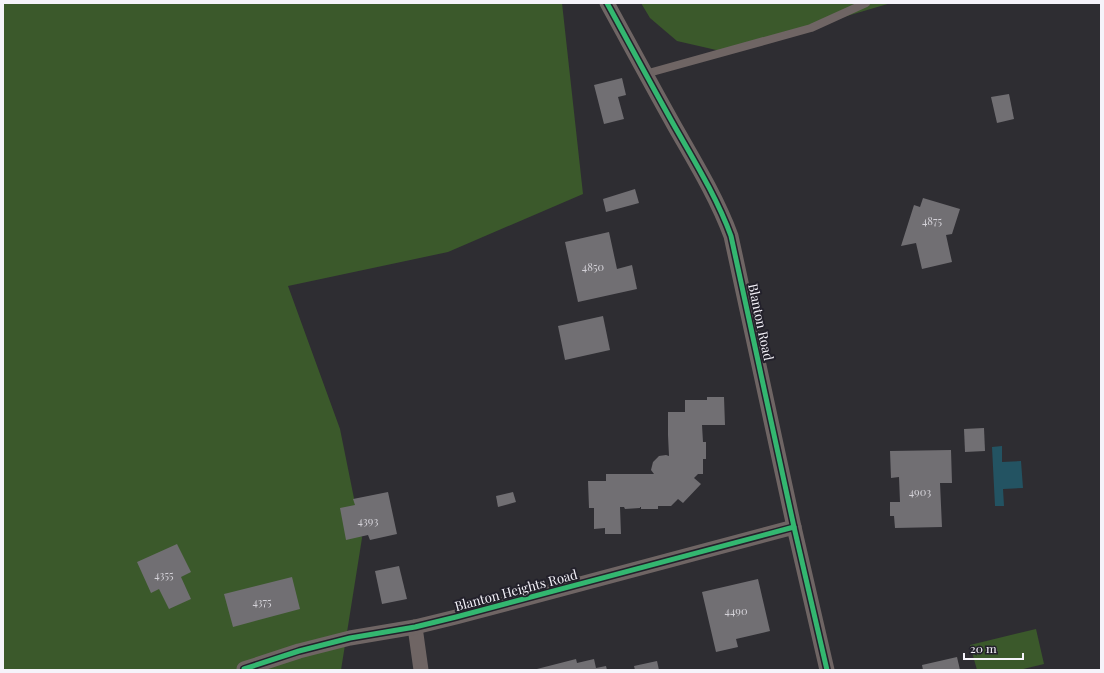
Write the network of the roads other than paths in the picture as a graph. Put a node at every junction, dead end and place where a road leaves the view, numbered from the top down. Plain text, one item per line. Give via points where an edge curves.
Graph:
1 (608, 3) edge
2 (866, 3) edge
3 (645, 74) junction
4 (794, 527) junction
5 (415, 627) junction
6 (244, 669) dead end
7 (421, 670) edge
8 (827, 670) edge

1 - 3 street, Blanton Road
2 - 3 lane via 811,28
3 - 4 street, Blanton Road via 724,216 731,236
4 - 5 street, Blanton Heights Road
4 - 8 street, Blanton Road
5 - 6 street, Blanton Heights Road via 343,640
5 - 7 street

